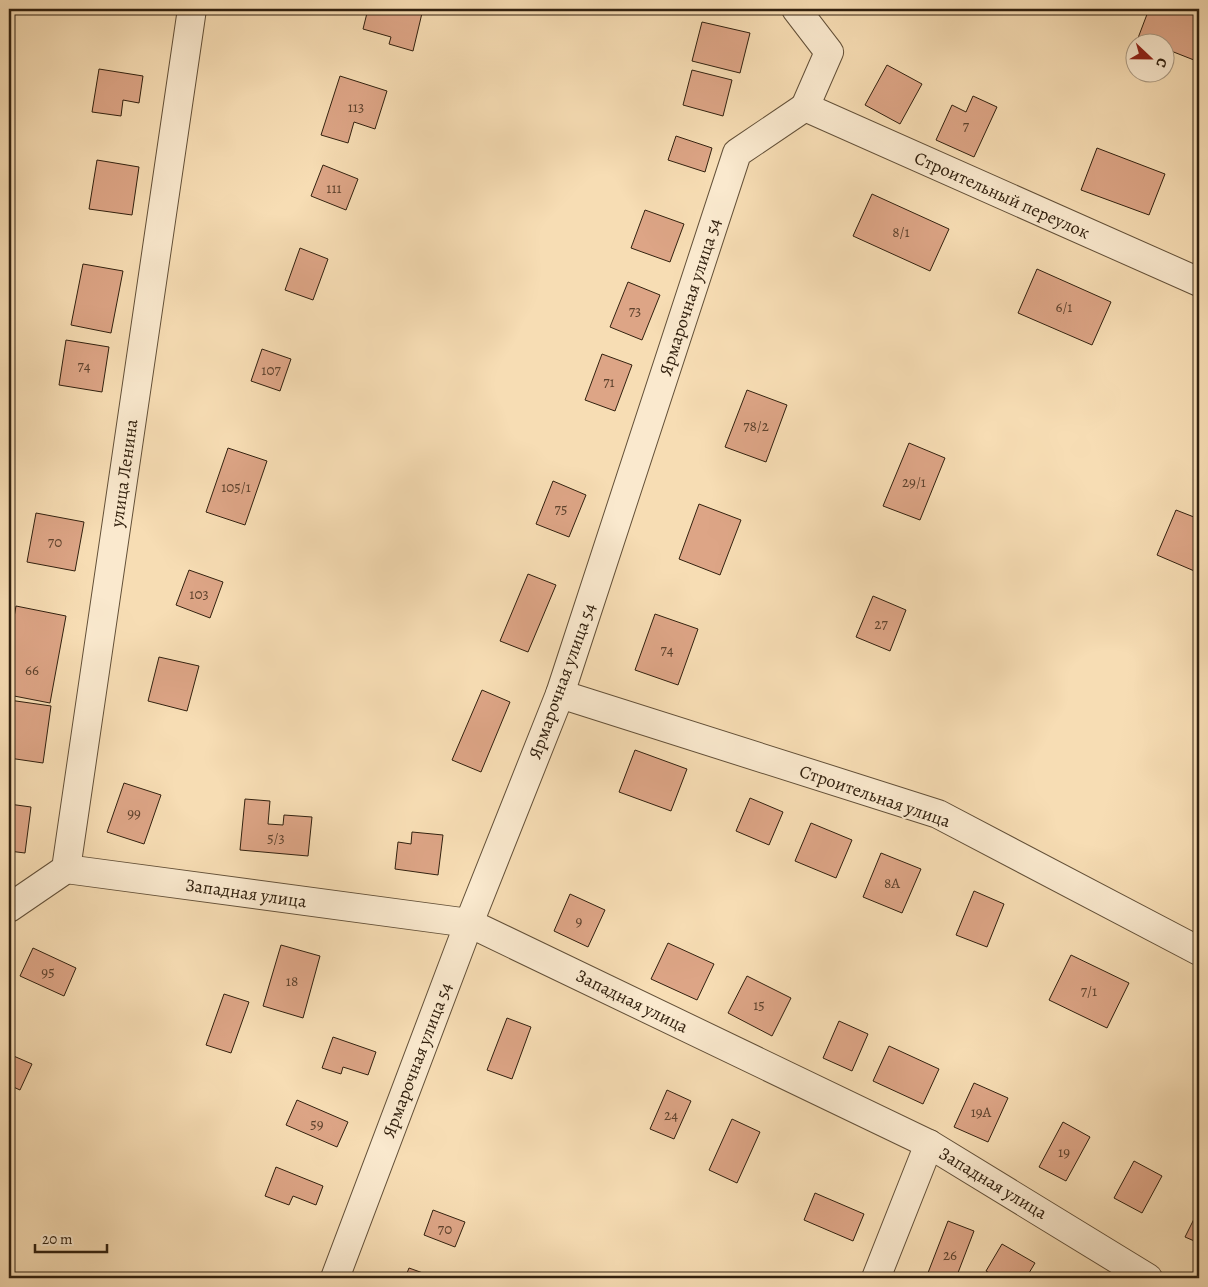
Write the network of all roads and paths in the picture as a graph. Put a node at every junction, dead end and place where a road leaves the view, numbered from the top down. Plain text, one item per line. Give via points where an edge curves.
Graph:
1 (192, 9) edge
2 (796, 9) edge
3 (805, 107) junction
4 (1199, 282) edge
5 (560, 694) junction
6 (66, 869) junction
7 (9, 908) edge
8 (469, 923) junction
9 (1199, 950) edge
10 (929, 1144) junction
11 (335, 1278) edge
12 (876, 1278) edge
13 (1148, 1278) edge

1 - 6 street, улица Ленина
2 - 3 street via 829,52
3 - 4 street, Строительный переулок
3 - 5 street, Ярмарочная улица 54 via 737,153
5 - 8 street, Ярмарочная улица 54
5 - 9 street, Строительная улица via 938,814
6 - 7 street
6 - 8 street, Западная улица
8 - 10 street, Западная улица
8 - 11 street, Ярмарочная улица 54
10 - 12 street
10 - 13 street, Западная улица

